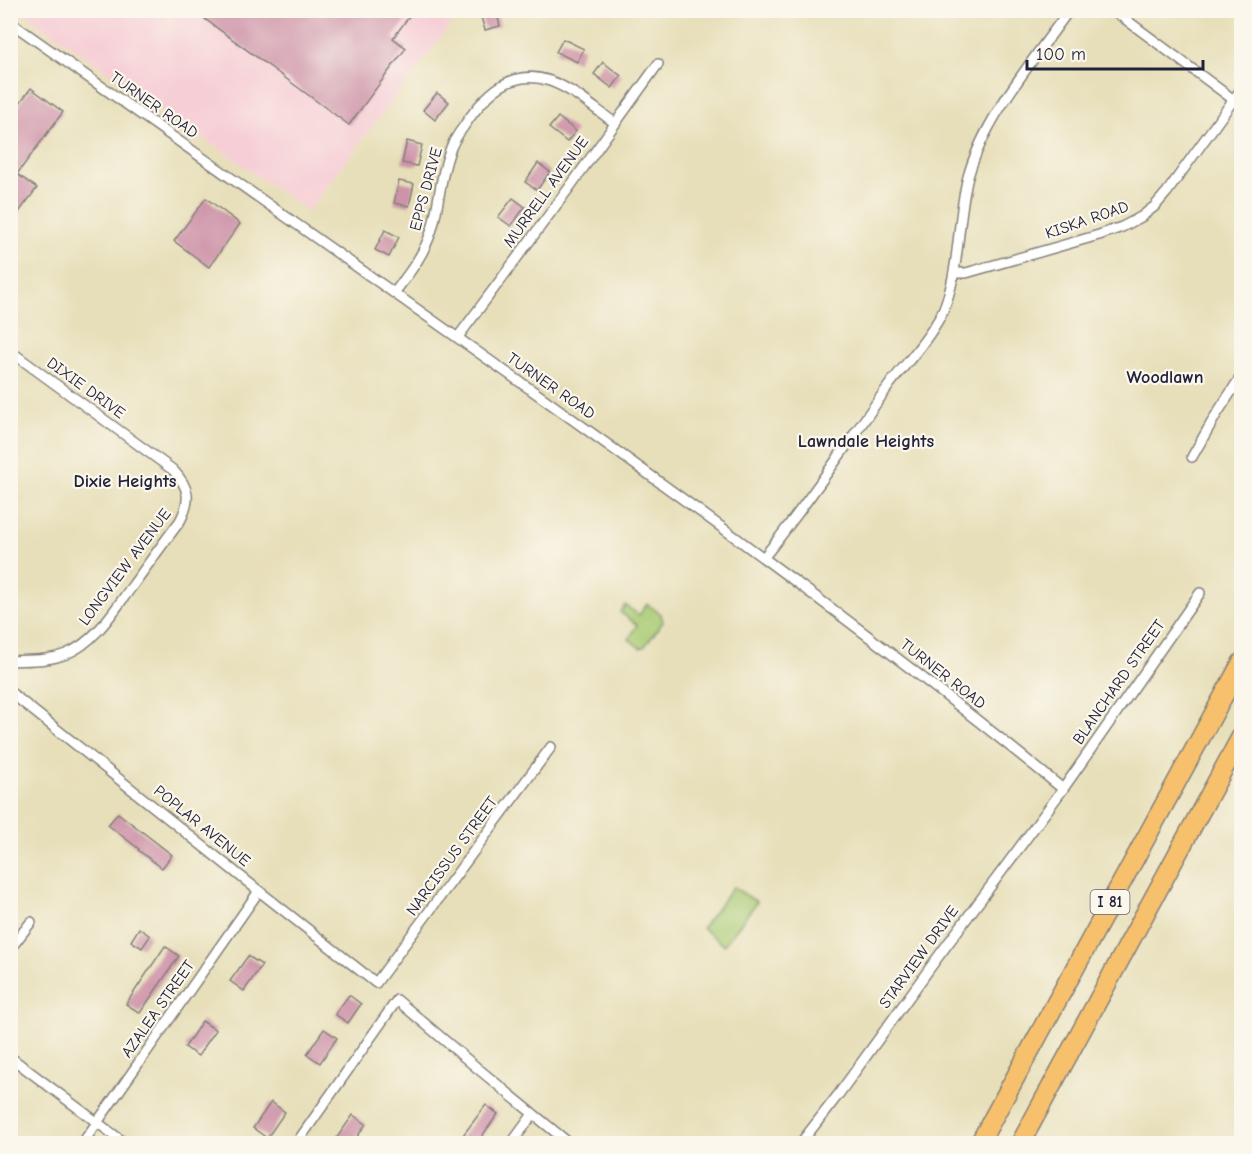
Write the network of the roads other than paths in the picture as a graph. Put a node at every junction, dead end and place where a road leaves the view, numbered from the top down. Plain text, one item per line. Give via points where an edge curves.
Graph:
1 (1069, 10) edge
2 (1113, 10) edge
3 (10, 22) edge
4 (658, 64) dead end
5 (1242, 88) edge
6 (1237, 103) edge
7 (615, 123) junction
8 (954, 273) junction
9 (395, 292) junction
10 (458, 337) junction
11 (10, 351) edge
12 (1242, 375) edge
13 (145, 449) joint
14 (1192, 457) dead end
15 (764, 557) junction
16 (1200, 593) dead end
17 (10, 661) edge
18 (1242, 662) edge
19 (10, 692) edge
20 (1242, 735) edge
21 (551, 747) dead end
22 (1063, 789) junction
23 (259, 891) junction
24 (31, 922) dead end
25 (10, 949) edge
26 (376, 982) joint
27 (10, 1057) edge
28 (533, 1114) junction
29 (96, 1123) junction
30 (82, 1143) edge
31 (126, 1143) edge
32 (296, 1143) edge
33 (511, 1143) edge
34 (570, 1143) edge
35 (800, 1143) edge
36 (980, 1143) edge
37 (1020, 1143) edge

1 - 8 street via 1010,93 976,154 960,218
2 - 6 street
3 - 9 street, TURNER ROAD
4 - 7 street, MURRELL AVENUE
5 - 6 street, KISKA ROAD
6 - 8 street, KISKA ROAD via 1167,192 1141,218 1099,235 966,273
7 - 9 street, EPPS DRIVE via 548,80 523,78 499,86 455,140 432,229 421,256
7 - 10 street, MURRELL AVENUE
8 - 15 street via 948,297 932,329
9 - 10 street, TURNER ROAD
10 - 15 street, TURNER ROAD
11 - 13 street, DIXIE DRIVE
12 - 14 street
13 - 17 street, LONGVIEW AVENUE via 173,470 186,487 188,502 180,521 89,640 54,658
15 - 22 street, TURNER ROAD
16 - 22 street, BLANCHARD STREET
18 - 36 highway, I 81
19 - 23 street, POPLAR AVENUE
20 - 37 highway, I 81
21 - 26 street, NARCISSUS STREET
22 - 35 street, STARVIEW DRIVE
23 - 26 street, POPLAR AVENUE
23 - 29 street, AZALEA STREET
24 - 25 street
27 - 29 street
28 - 32 street via 397,1000
28 - 33 street
28 - 34 street
29 - 30 street, AZALEA STREET
29 - 31 street

